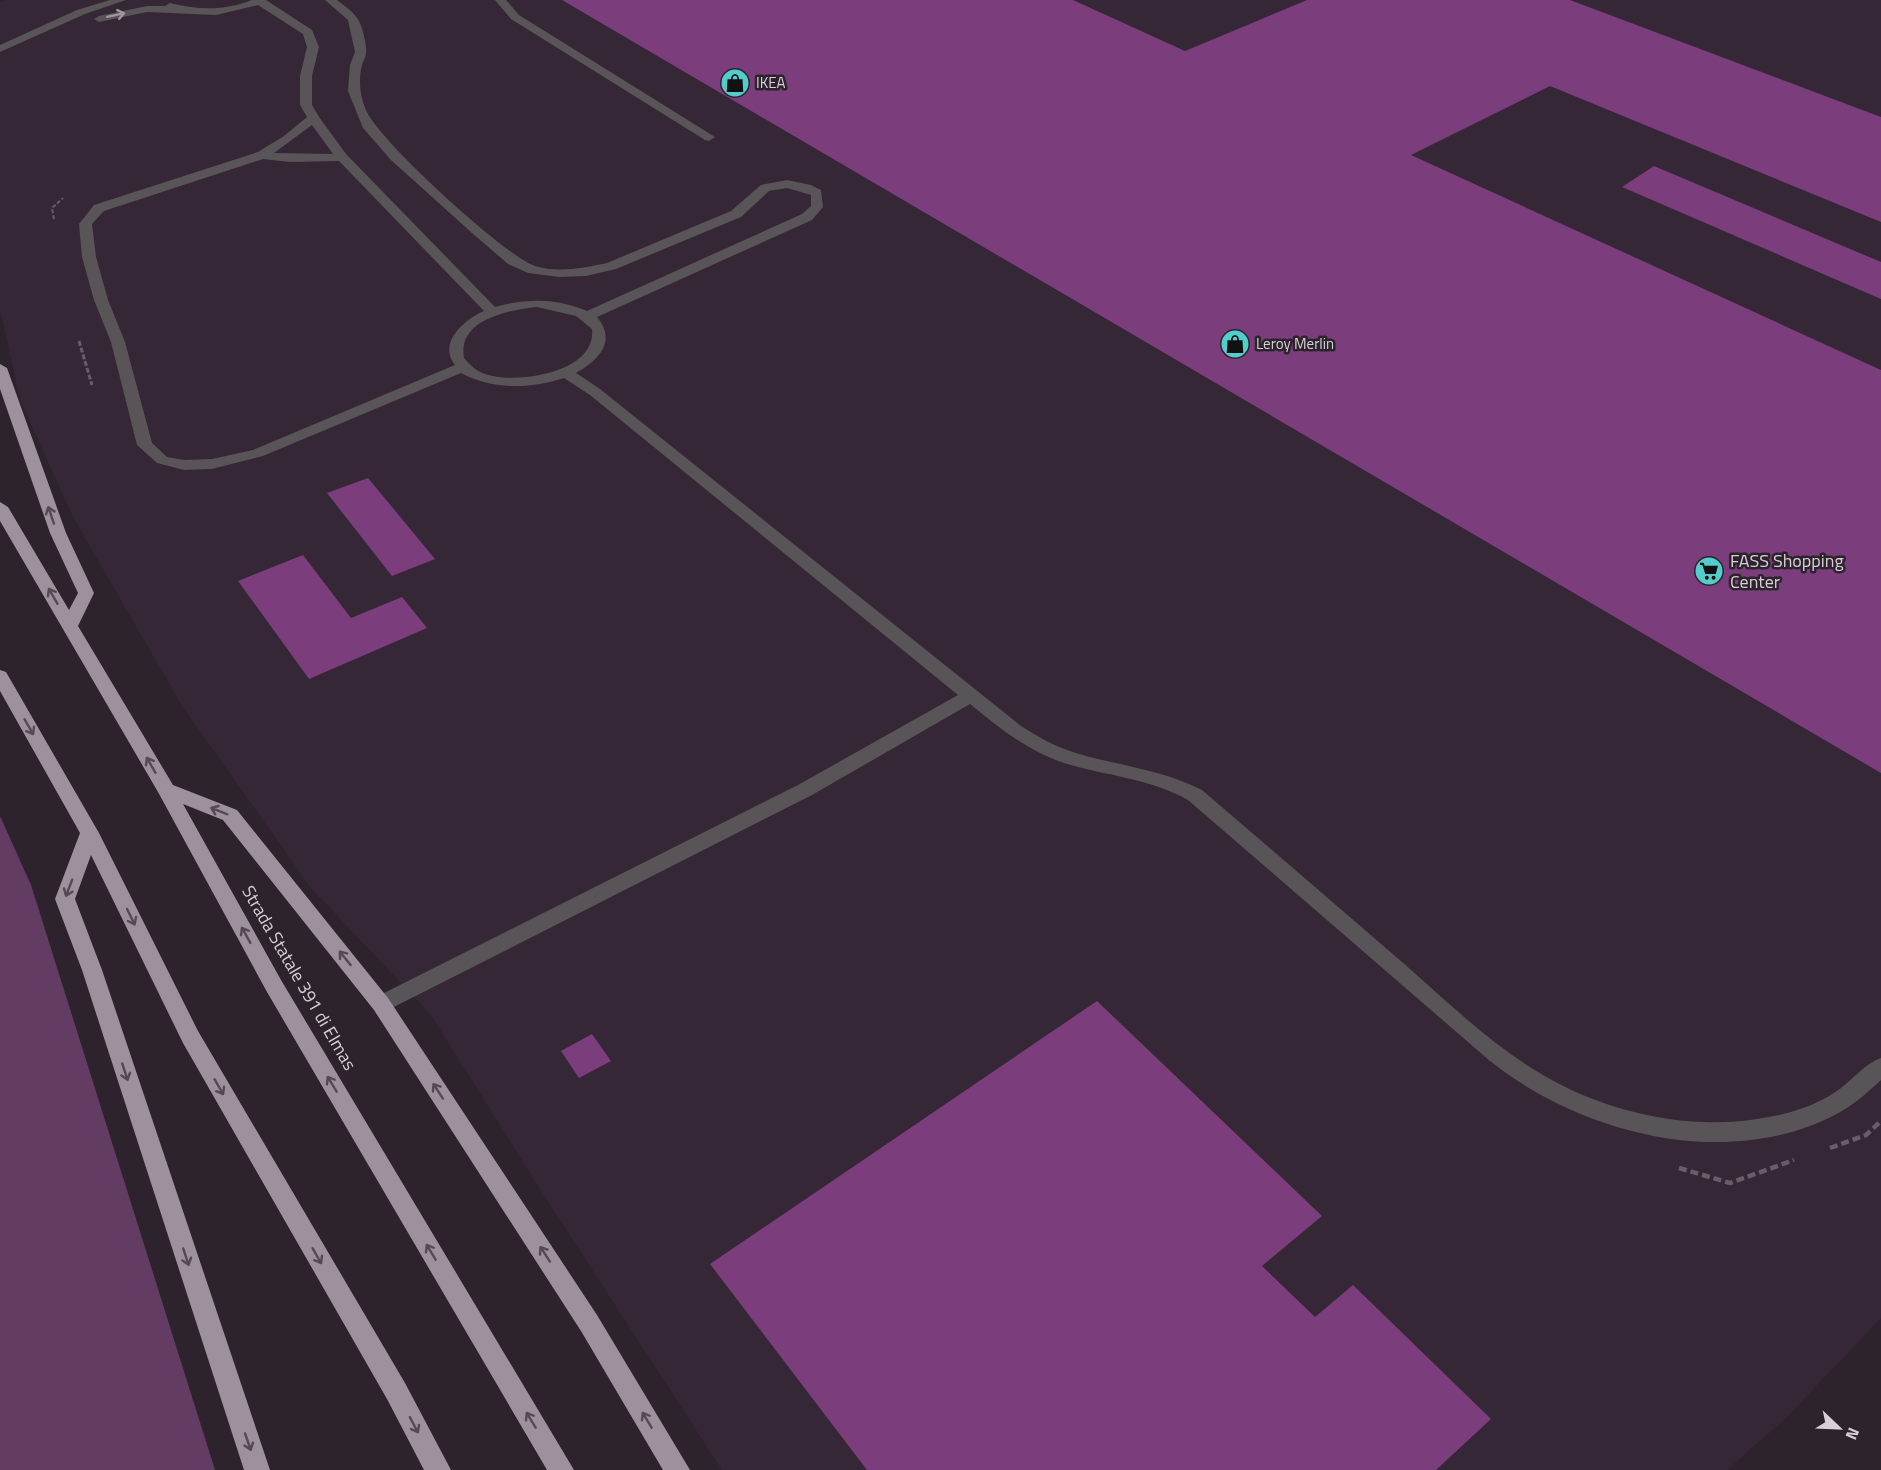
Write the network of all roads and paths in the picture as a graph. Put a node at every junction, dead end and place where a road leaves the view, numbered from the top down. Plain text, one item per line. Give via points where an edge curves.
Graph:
1 (121, 0) edge
2 (164, 0) edge
3 (330, 0) edge
4 (500, 0) edge
5 (260, 1) edge
6 (181, 10) junction
7 (58, 24) junction
8 (0, 49) edge
9 (314, 118) junction
10 (709, 137) dead end
11 (262, 156) junction
12 (342, 157) junction
13 (64, 197) dead end
14 (55, 220) dead end
15 (492, 312) junction
16 (588, 316) junction
17 (77, 334) dead end
18 (465, 366) junction
19 (0, 368) edge
20 (565, 372) junction
21 (93, 392) dead end
22 (0, 507) edge
23 (70, 625) junction
24 (0, 676) edge
25 (970, 696) junction
26 (166, 790) junction
27 (90, 833) junction
28 (381, 1004) junction
29 (1881, 1067) edge
30 (1881, 1121) edge
31 (1824, 1150) dead end
32 (1803, 1157) dead end
33 (1672, 1166) dead end
34 (257, 1470) edge
35 (438, 1470) edge
36 (561, 1470) edge
37 (677, 1470) edge

1 - 7 lane via 81,12
2 - 6 lane
3 - 16 lane via 353,19 361,52 354,91 377,138 513,261 533,270 559,273 611,266 736,214 765,188 787,184 817,194 817,207 807,218
4 - 10 lane via 515,17
5 - 6 lane via 215,12
5 - 9 lane via 308,32 313,47 306,76 306,105
7 -> 6 lane via 147,9
7 - 8 lane
9 - 11 lane
9 - 12 lane
11 - 12 lane
11 - 18 lane via 99,208 85,224 89,257 118,342 145,445 162,460 184,465 224,462 258,453
12 - 15 lane
13 - 14 path via 52,208
15 - 16 lane via 537,303 559,305
15 - 18 lane via 462,333 456,346 458,359
16 - 20 lane via 599,330 599,343 591,356
17 - 21 path
18 - 20 lane via 485,378 507,382 532,381
23 -> 19 highway via 86,593 58,533
20 - 25 lane via 596,392
23 -> 22 highway, Strada Statale 391 di Elmas
26 -> 23 highway, Strada Statale 391 di Elmas
24 -> 27 highway
25 - 28 lane via 805,790
25 - 29 lane via 1015,731 1055,754 1147,774 1173,782 1195,795 1480,1040 1544,1087 1576,1102 1666,1128 1755,1130 1793,1122 1827,1108 1856,1091
28 -> 26 highway via 230,815
36 -> 26 highway, Strada Statale 391 di Elmas via 280,997
27 -> 34 highway via 65,899
27 -> 35 highway via 190,1036
37 -> 28 highway via 590,1323
30 - 31 path via 1866,1135
32 - 33 path via 1730,1183

